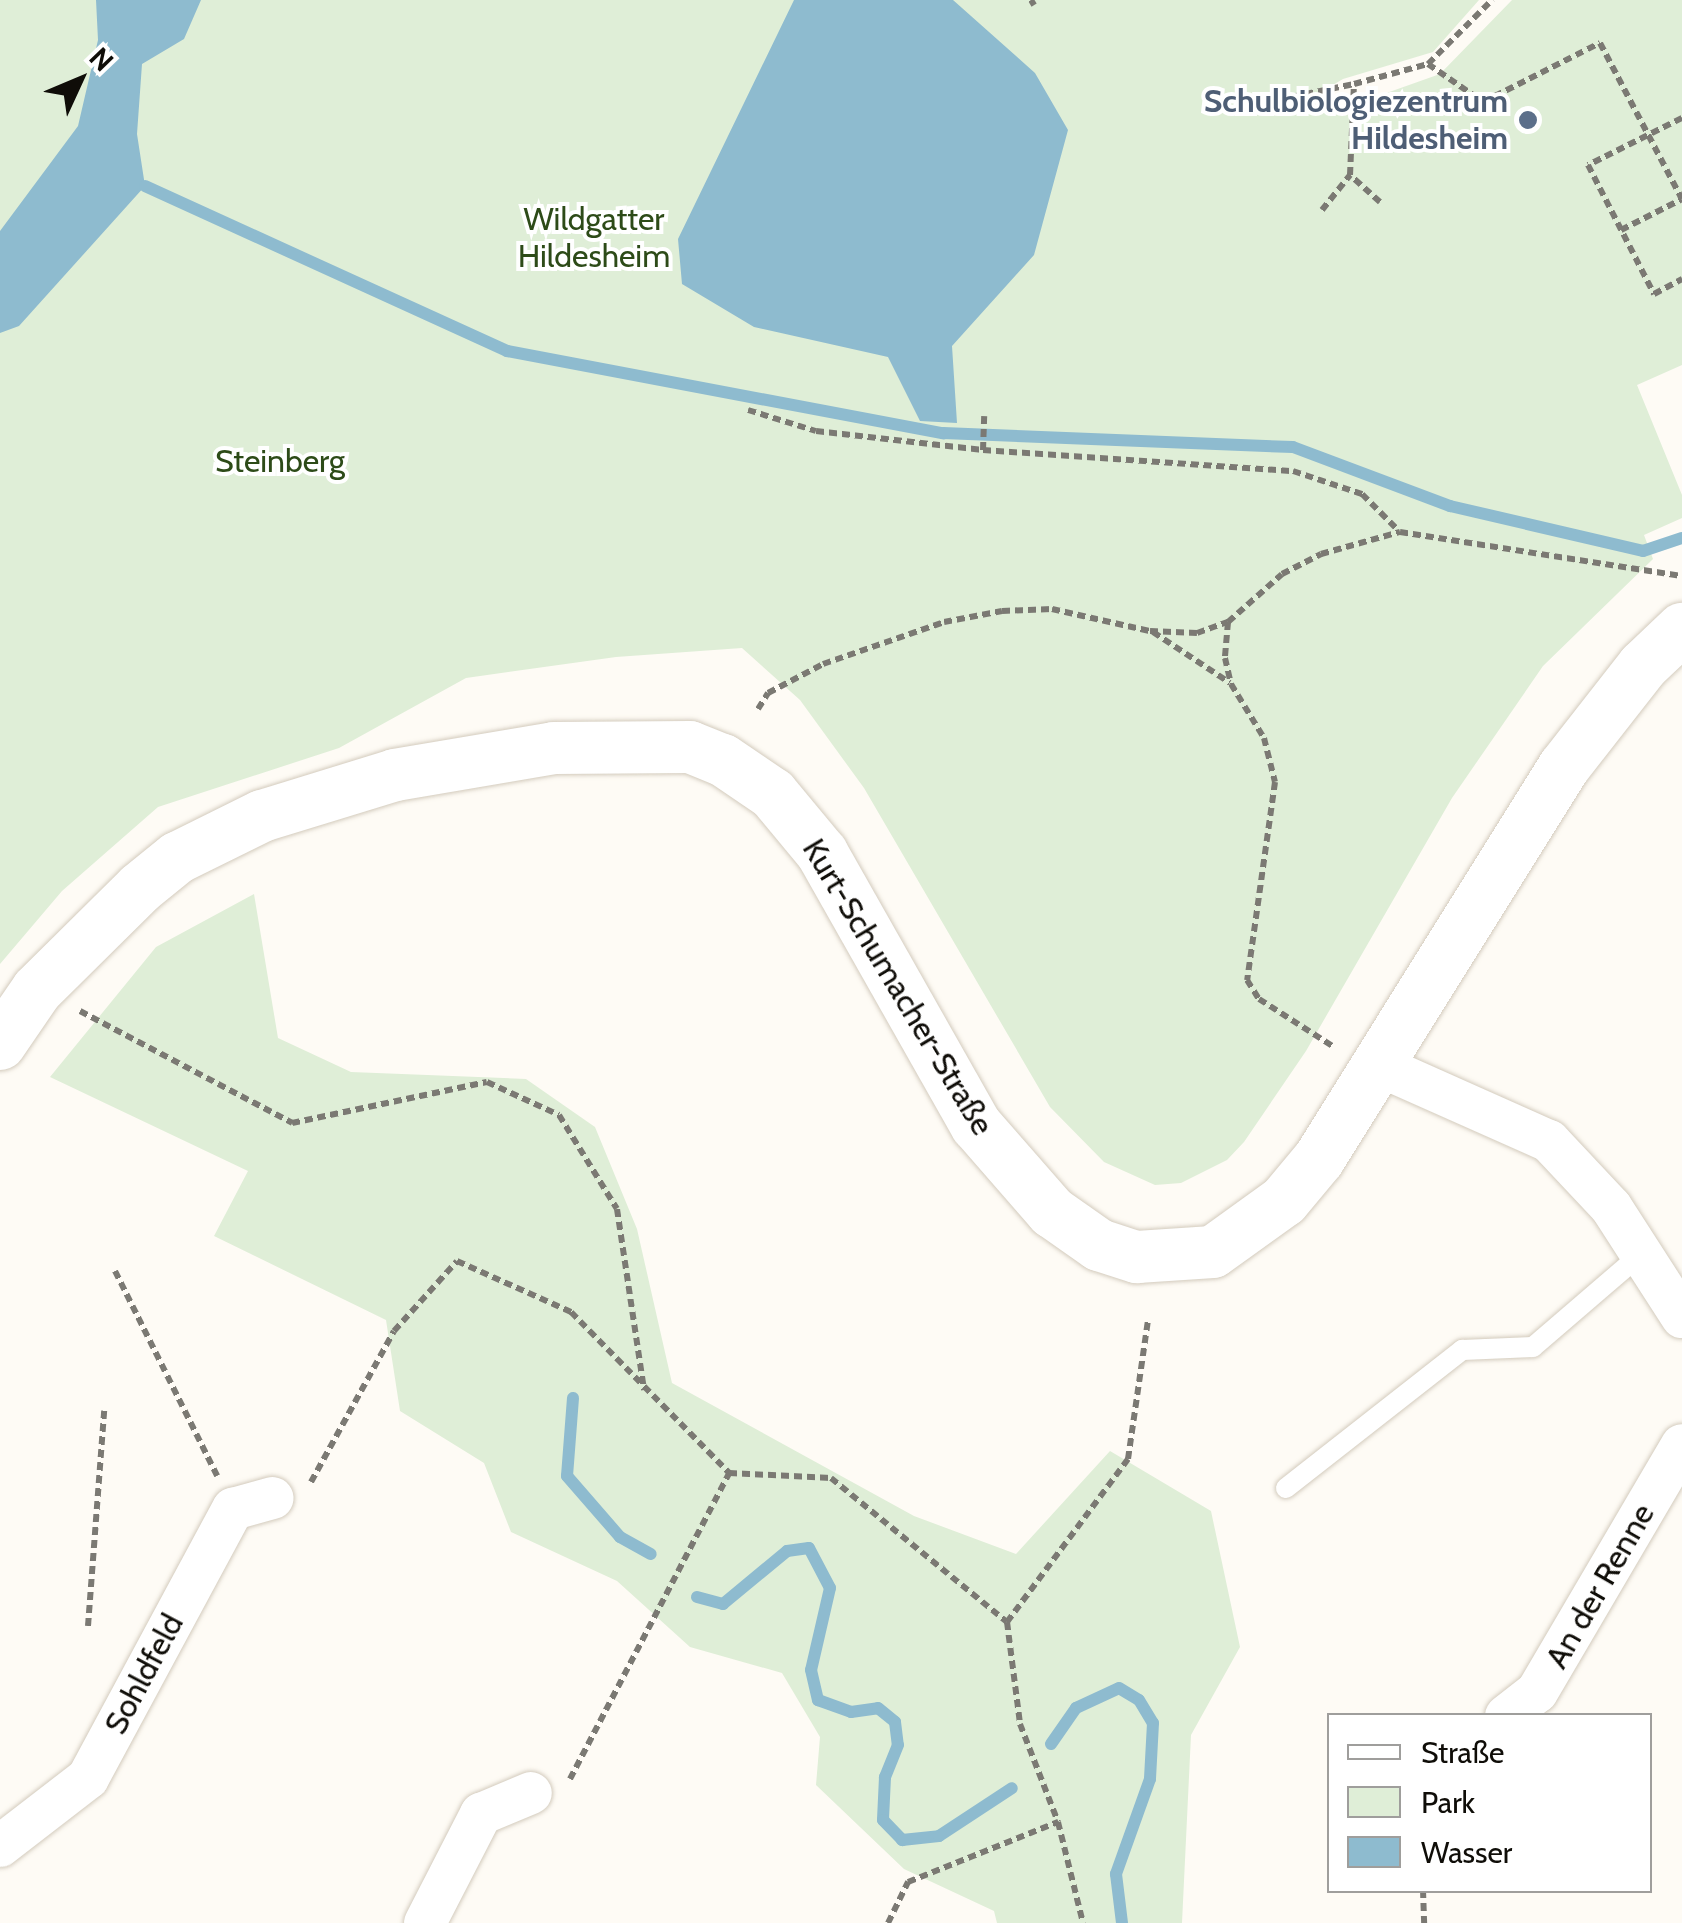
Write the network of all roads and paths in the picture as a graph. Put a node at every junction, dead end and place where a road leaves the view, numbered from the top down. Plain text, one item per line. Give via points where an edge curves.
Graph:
1 (1492, 0) edge
2 (1428, 64) junction
3 (1354, 84) junction
4 (1267, 102) dead end
5 (1682, 118) edge
6 (1649, 135) junction
7 (1350, 175) junction
8 (1682, 199) edge
9 (1380, 202) dead end
10 (1322, 210) dead end
11 (1621, 230) junction
12 (1682, 278) edge
13 (748, 410) dead end
14 (984, 416) dead end
15 (983, 450) junction
16 (1400, 532) junction
17 (1682, 576) edge
18 (1228, 622) junction
19 (1682, 628) edge
20 (1150, 631) junction
21 (1231, 684) junction
22 (758, 709) dead end
23 (38, 990) junction
24 (0, 1044) edge
25 (1378, 1065) junction
26 (1641, 1254) junction
27 (114, 1272) dead end
28 (1679, 1302) edge
29 (1148, 1320) dead end
30 (644, 1392) junction
31 (104, 1411) dead end
32 (1682, 1446) edge
33 (730, 1473) junction
34 (1286, 1488) dead end
35 (253, 1504) junction
36 (1006, 1622) junction
37 (88, 1626) dead end
38 (1510, 1713) edge
39 (531, 1793) joint
40 (1058, 1822) junction
41 (0, 1846) edge
42 (1423, 1893) edge
43 (425, 1923) edge
44 (888, 1923) edge
45 (1083, 1923) edge
46 (1424, 1923) edge

1 - 2 path
2 - 3 path
2 - 6 path via 1482,102 1600,43
3 - 4 path
3 - 7 path
5 - 6 path
6 - 8 path
6 - 11 path via 1588,165
7 - 9 path
7 - 10 path
8 - 11 path
11 - 12 path via 1654,294
13 - 15 path via 816,431
14 - 15 path
15 - 16 path via 1293,471 1362,494
16 - 17 path
16 - 18 path via 1321,554 1282,574
18 - 20 path via 1197,633
18 - 21 path
19 - 25 street, Kurt-Schumacher-Straße via 1643,666 1564,767
20 - 21 path
20 - 22 path via 1052,609 944,622 823,664 768,693
21 - 25 path via 1264,738 1275,782 1248,980 1259,999 1322,1042
23 - 24 street, Kurt-Schumacher-Straße
23 - 25 street, Kurt-Schumacher-Straße via 102,920 177,858 262,816 395,775 554,748 642,743 690,747 723,760 794,817 822,853 976,1125 1052,1212 1099,1245 1163,1259 1213,1252 1242,1235 1284,1201 1319,1158
23 - 30 path via 292,1123 487,1082 559,1114 617,1209
25 - 26 street via 1549,1141 1581,1168
26 - 28 street
26 - 34 lane via 1533,1347 1462,1350
27 - 35 path
29 - 36 path via 1128,1458
30 - 33 path
30 - 35 path via 572,1312 457,1261 394,1331 309,1484
31 - 37 path
32 - 38 street, An der Renne via 1537,1692
33 - 36 path via 831,1478
33 - 39 path via 571,1778
35 - 41 street, Sohldfeld via 88,1778
36 - 40 path via 1020,1724
39 - 43 street via 480,1814
40 - 44 path via 908,1882
40 - 45 path
42 - 46 path

